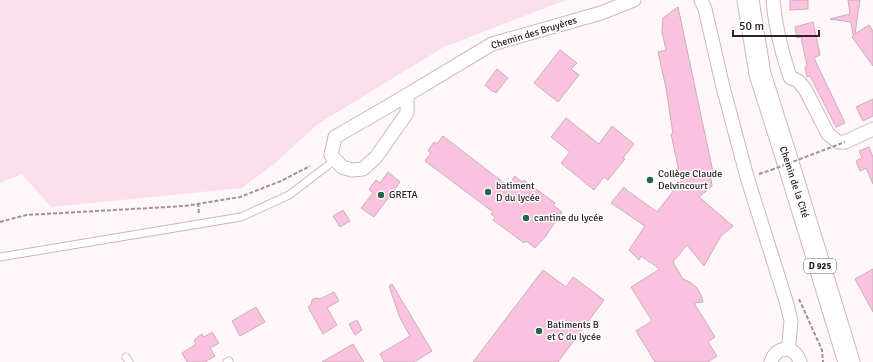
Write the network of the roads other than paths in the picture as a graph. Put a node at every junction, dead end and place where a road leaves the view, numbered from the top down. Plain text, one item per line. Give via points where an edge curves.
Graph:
1 (634, 0) edge
2 (701, 0) edge
3 (748, 0) edge
4 (773, 0) edge
5 (407, 95) junction
6 (873, 129) edge
7 (333, 158) junction
8 (0, 257) edge
9 (788, 349) junction
10 (771, 362) edge
11 (800, 362) edge
12 (849, 362) edge

1 - 5 street, Chemin des Bruyères via 602,13 492,44
2 - 9 street via 747,178 791,321
3 - 12 main road, Chemin de la Cité / D 925 via 760,74
4 - 6 street via 790,77 805,89 828,134 838,142 845,142
5 - 7 street, Chemin des Bruyères via 335,137
5 - 7 street via 407,113 376,157 363,169 352,170 342,167
7 - 8 lane via 290,195 241,217
9 - 10 street via 775,354
9 - 11 street via 796,354

